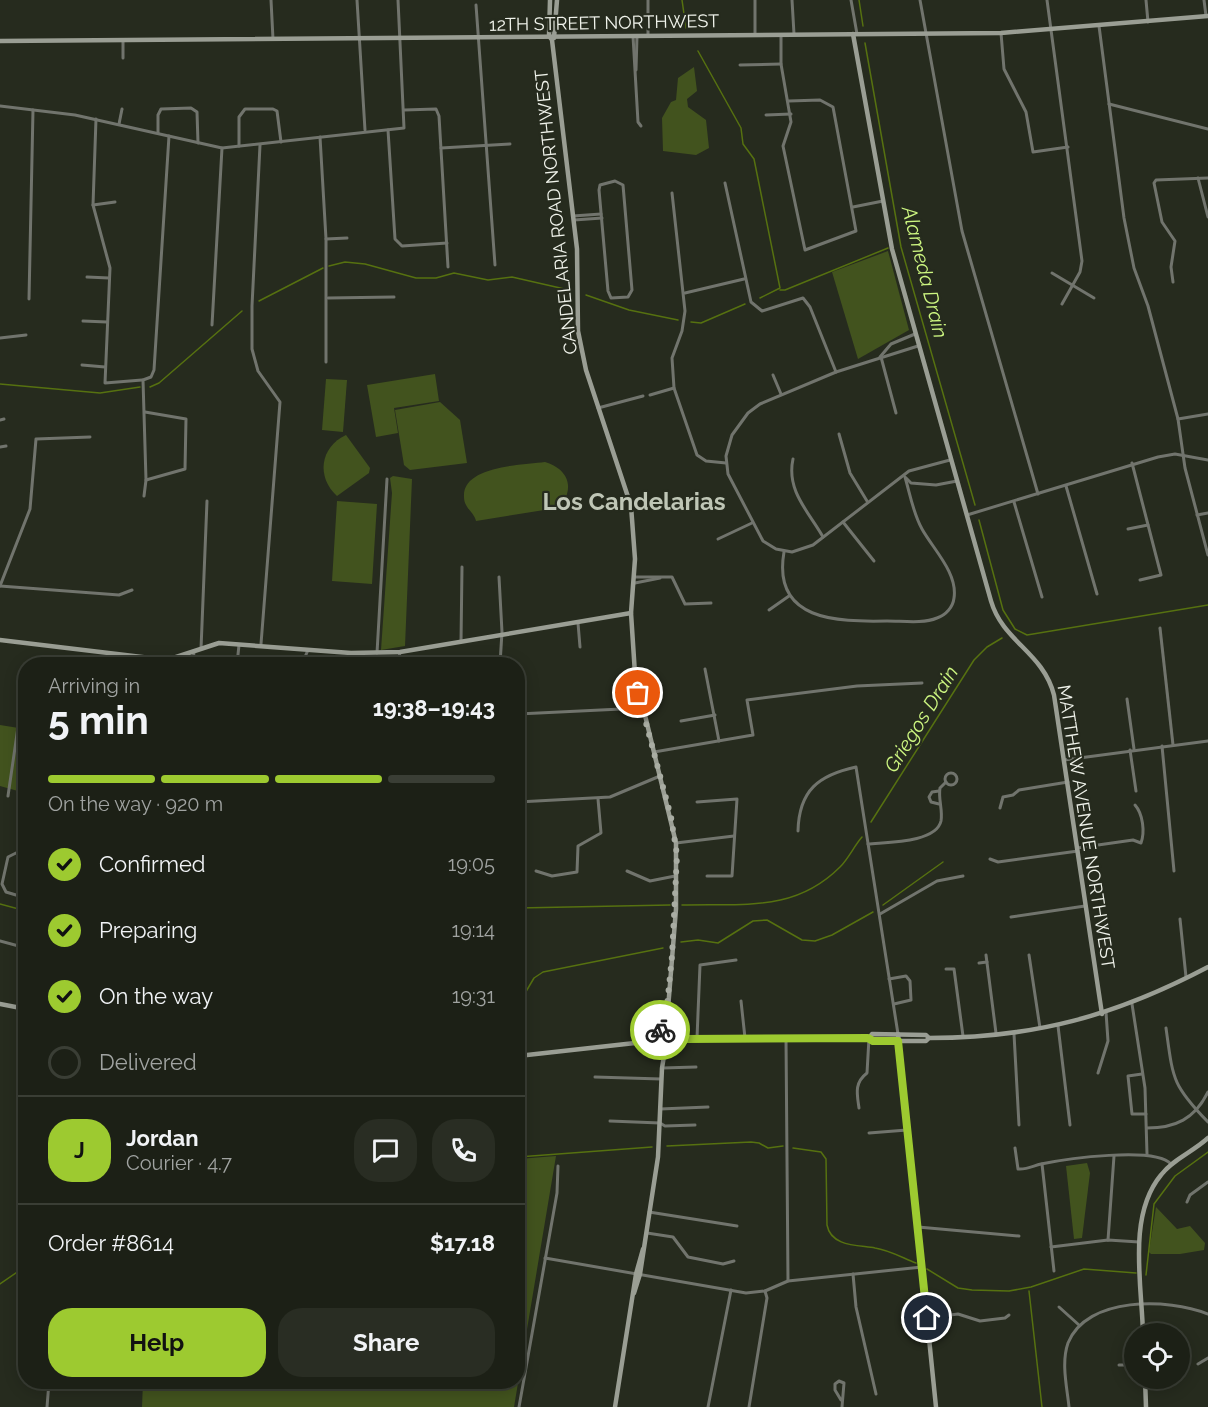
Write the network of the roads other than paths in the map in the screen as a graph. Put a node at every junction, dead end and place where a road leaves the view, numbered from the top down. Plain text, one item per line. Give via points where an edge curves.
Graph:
1 (271, 0) edge
2 (357, 0) edge
3 (398, 0) edge
4 (550, 0) edge
5 (557, 0) edge
6 (648, 0) edge
7 (755, 0) edge
8 (792, 0) edge
9 (851, 0) edge
10 (920, 0) edge
11 (1047, 0) edge
12 (1146, 0) edge
13 (1204, 0) edge
14 (476, 5) dead end
15 (1207, 16) edge
16 (1148, 22) junction
17 (1099, 26) junction
18 (1052, 30) junction
19 (1001, 33) junction
20 (781, 34) junction
21 (794, 34) junction
22 (855, 34) junction
23 (926, 34) junction
24 (755, 35) junction
25 (635, 36) junction
26 (648, 36) junction
27 (478, 37) junction
28 (552, 37) junction
29 (360, 38) junction
30 (400, 38) junction
31 (273, 39) junction
32 (123, 40) junction
33 (0, 41) edge
34 (123, 58) dead end
35 (781, 64) junction
36 (740, 65) dead end
37 (789, 101) junction
38 (1109, 104) junction
39 (0, 106) edge
40 (122, 109) dead end
41 (33, 110) junction
42 (404, 111) junction
43 (791, 114) junction
44 (766, 115) dead end
45 (96, 119) junction
46 (119, 124) junction
47 (641, 126) dead end
48 (1208, 129) edge
49 (365, 130) junction
50 (388, 130) junction
51 (158, 134) junction
52 (169, 136) junction
53 (320, 137) junction
54 (281, 142) junction
55 (198, 143) junction
56 (510, 144) dead end
57 (260, 145) junction
58 (486, 145) junction
59 (239, 147) junction
60 (1068, 147) junction
61 (222, 148) junction
62 (441, 148) junction
63 (1198, 178) junction
64 (1208, 178) edge
65 (725, 183) dead end
66 (672, 194) dead end
67 (883, 201) junction
68 (114, 202) dead end
69 (93, 205) junction
70 (852, 207) junction
71 (601, 216) junction
72 (1208, 217) edge
73 (574, 218) junction
74 (347, 238) dead end
75 (326, 239) junction
76 (447, 243) junction
77 (495, 265) dead end
78 (448, 267) dead end
79 (1052, 273) dead end
80 (87, 277) dead end
81 (109, 278) junction
82 (744, 279) junction
83 (1173, 282) dead end
84 (1073, 285) junction
85 (684, 294) junction
86 (394, 297) dead end
87 (328, 298) junction
88 (1094, 298) dead end
89 (29, 299) dead end
90 (1062, 304) dead end
91 (83, 321) dead end
92 (106, 322) junction
93 (212, 325) dead end
94 (915, 334) junction
95 (26, 335) dead end
96 (0, 338) edge
97 (918, 346) junction
98 (880, 357) junction
99 (327, 362) dead end
100 (82, 365) dead end
101 (105, 367) junction
102 (836, 372) junction
103 (773, 375) dead end
104 (142, 380) junction
105 (674, 388) junction
106 (781, 394) junction
107 (650, 395) dead end
108 (643, 396) dead end
109 (598, 408) junction
110 (145, 412) junction
111 (896, 413) dead end
112 (1208, 414) edge
113 (1178, 419) junction
114 (839, 434) dead end
115 (90, 437) dead end
116 (6, 446) dead end
117 (0, 447) edge
118 (1183, 454) junction
119 (793, 459) dead end
120 (950, 460) junction
121 (1208, 460) edge
122 (726, 463) junction
123 (1132, 463) junction
124 (904, 477) junction
125 (387, 479) dead end
126 (146, 480) junction
127 (957, 481) junction
128 (1066, 486) junction
129 (1038, 494) junction
130 (144, 496) dead end
131 (207, 501) dead end
132 (867, 501) junction
133 (1014, 502) junction
134 (1208, 513) edge
135 (967, 515) junction
136 (1197, 515) junction
137 (843, 522) junction
138 (752, 523) junction
139 (1148, 525) junction
140 (1128, 529) dead end
141 (823, 537) junction
142 (718, 539) dead end
143 (784, 552) junction
144 (1208, 555) edge
145 (874, 561) dead end
146 (462, 567) dead end
147 (499, 577) dead end
148 (635, 580) junction
149 (1140, 580) dead end
150 (0, 586) edge
151 (132, 590) dead end
152 (1096, 594) dead end
153 (789, 596) junction
154 (1042, 597) dead end
155 (711, 603) dead end
156 (769, 610) dead end
157 (631, 613) junction
158 (578, 623) junction
159 (1160, 628) dead end
160 (501, 636) junction
161 (0, 640) edge
162 (461, 642) junction
163 (239, 644) junction
164 (261, 644) junction
165 (580, 647) dead end
166 (201, 649) junction
167 (308, 650) junction
168 (194, 651) junction
169 (377, 652) junction
170 (400, 652) junction
171 (141, 657) edge
172 (175, 657) edge
173 (194, 657) edge
174 (238, 657) edge
175 (305, 657) edge
176 (399, 657) edge
177 (500, 657) edge
178 (705, 669) dead end
179 (922, 683) dead end
180 (1127, 699) dead end
181 (642, 708) junction
182 (525, 714) edge
183 (715, 716) junction
184 (681, 721) dead end
185 (18, 727) dead end
186 (719, 741) junction
187 (1208, 741) edge
188 (1173, 745) junction
189 (1162, 746) junction
190 (1132, 750) junction
191 (654, 752) junction
192 (1064, 760) junction
193 (660, 776) junction
194 (946, 782) junction
195 (1068, 782) junction
196 (939, 791) junction
197 (1136, 791) dead end
198 (8, 796) dead end
199 (598, 798) junction
200 (525, 802) edge
201 (697, 802) dead end
202 (939, 804) junction
203 (1135, 805) dead end
204 (1000, 808) dead end
205 (798, 831) dead end
206 (735, 836) junction
207 (676, 843) junction
208 (868, 844) junction
209 (1078, 849) junction
210 (18, 853) edge
211 (990, 859) dead end
212 (536, 871) dead end
213 (627, 871) dead end
214 (1174, 871) dead end
215 (677, 876) junction
216 (707, 876) dead end
217 (963, 876) dead end
218 (18, 896) edge
219 (1085, 906) junction
220 (879, 914) junction
221 (1011, 917) dead end
222 (1180, 919) dead end
223 (0, 941) edge
224 (18, 946) edge
225 (986, 955) dead end
226 (1029, 955) dead end
227 (736, 960) dead end
228 (987, 962) junction
229 (979, 963) dead end
230 (1208, 967) edge
231 (946, 969) dead end
232 (889, 979) junction
233 (1186, 979) junction
234 (741, 1001) dead end
235 (0, 1004) edge
236 (893, 1004) junction
237 (1132, 1004) junction
238 (18, 1007) edge
239 (1104, 1013) junction
240 (666, 1016) junction
241 (1058, 1026) junction
242 (1166, 1028) dead end
243 (1040, 1029) junction
244 (657, 1034) junction
245 (666, 1034) junction
246 (1014, 1034) junction
247 (996, 1036) junction
248 (898, 1037) junction
249 (745, 1038) junction
250 (786, 1038) junction
251 (868, 1038) junction
252 (964, 1038) junction
253 (685, 1039) junction
254 (697, 1039) junction
255 (635, 1042) junction
256 (657, 1044) junction
257 (666, 1044) junction
258 (525, 1055) edge
259 (662, 1067) junction
260 (696, 1067) dead end
261 (1098, 1073) dead end
262 (1143, 1074) junction
263 (595, 1077) dead end
264 (661, 1079) junction
265 (1208, 1092) edge
266 (708, 1107) dead end
267 (859, 1108) dead end
268 (660, 1109) junction
269 (1196, 1110) junction
270 (1146, 1114) junction
271 (610, 1121) dead end
272 (1208, 1122) edge
273 (660, 1123) junction
274 (695, 1125) dead end
275 (1019, 1125) dead end
276 (1070, 1125) dead end
277 (1147, 1128) junction
278 (907, 1130) junction
279 (869, 1133) dead end
280 (1208, 1138) edge
281 (1015, 1148) dead end
282 (1147, 1154) junction
283 (1114, 1156) junction
284 (1042, 1164) junction
285 (1171, 1164) junction
286 (558, 1166) dead end
287 (1208, 1182) edge
288 (1186, 1202) dead end
289 (649, 1212) junction
290 (737, 1226) dead end
291 (918, 1227) junction
292 (645, 1233) junction
293 (1019, 1236) dead end
294 (1108, 1240) junction
295 (1140, 1242) junction
296 (1051, 1247) junction
297 (545, 1258) junction
298 (734, 1261) dead end
299 (922, 1267) junction
300 (1054, 1271) dead end
301 (638, 1274) junction
302 (853, 1274) junction
303 (788, 1281) junction
304 (731, 1290) junction
305 (765, 1291) junction
306 (1142, 1305) junction
307 (1059, 1307) dead end
308 (1208, 1314) edge
309 (1009, 1315) dead end
310 (927, 1318) junction
311 (1143, 1323) edge
312 (1079, 1325) junction
313 (1208, 1358) edge
314 (1198, 1364) dead end
315 (1119, 1365) dead end
316 (1124, 1365) edge
317 (525, 1373) edge
318 (48, 1389) edge
319 (522, 1389) edge
320 (1145, 1389) edge
321 (876, 1394) dead end
322 (841, 1400) junction
323 (47, 1407) edge
324 (519, 1407) edge
325 (615, 1407) edge
326 (708, 1407) edge
327 (749, 1407) edge
328 (842, 1407) edge
329 (936, 1407) edge
330 (1069, 1407) edge
331 (1146, 1407) edge

1 - 31 street
2 - 29 street
3 - 30 street
4 - 28 street, CANDELARIA ROAD NORTHWEST
5 - 28 street, CANDELARIA ROAD NORTHWEST
6 - 26 street
7 - 24 street
8 - 21 street
9 - 22 street, MATTHEW AVENUE NORTHWEST
10 - 23 street
11 - 18 street
12 - 16 street
13 - 15 street
14 - 27 street
15 - 16 street, 12TH STREET NORTHWEST
16 - 17 street, 12TH STREET NORTHWEST
17 - 18 street, 12TH STREET NORTHWEST
17 - 38 street
18 - 19 street, 12TH STREET NORTHWEST
18 - 60 street
19 - 23 street, 12TH STREET NORTHWEST
19 - 60 street via 1005,69 1026,112 1033,152
20 - 21 street, 12TH STREET NORTHWEST
20 - 24 street, 12TH STREET NORTHWEST
20 - 35 street
21 - 22 street, 12TH STREET NORTHWEST
22 - 23 street, 12TH STREET NORTHWEST
22 - 67 street, MATTHEW AVENUE NORTHWEST
23 - 129 street via 962,231
24 - 26 street, 12TH STREET NORTHWEST
25 - 26 street, 12TH STREET NORTHWEST
25 - 28 street, 12TH STREET NORTHWEST
25 - 47 street
27 - 28 street, 12TH STREET NORTHWEST
27 - 30 street, 12TH STREET NORTHWEST
27 - 58 street
28 - 73 street, CANDELARIA ROAD NORTHWEST
29 - 30 street, 12TH STREET NORTHWEST
29 - 31 street, 12TH STREET NORTHWEST
29 - 49 street
30 - 42 street
31 - 32 street, 12TH STREET NORTHWEST
32 - 33 street, 12TH STREET NORTHWEST
32 - 34 street
35 - 36 street
35 - 37 street
37 - 43 street
37 - 70 street via 820,100 832,107
38 - 48 street
38 - 113 street via 1134,268
39 - 41 street
40 - 46 street
41 - 45 street
41 - 89 street
42 - 50 street via 404,128
42 - 62 street via 436,110
43 - 44 street
43 - 70 street via 783,146 805,249 856,231
45 - 46 street
45 - 69 street
46 - 51 street
49 - 50 street
49 - 53 street
50 - 76 street via 397,243
51 - 52 street
51 - 55 street via 161,109 191,108 197,112
52 - 55 street
52 - 104 street via 154,370 152,377
53 - 54 street
53 - 75 street
54 - 57 street
54 - 59 street via 277,111 245,109 239,117
55 - 61 street
56 - 58 street
57 - 59 street
57 - 164 street via 252,349 258,371 280,402
58 - 62 street
58 - 77 street
59 - 61 street
60 - 84 street via 1082,261
61 - 93 street
62 - 76 street
63 - 64 street
63 - 72 street
63 - 83 street via 1154,183 1162,222 1175,241
65 - 82 street
66 - 85 street
67 - 70 street
67 - 94 street, MATTHEW AVENUE NORTHWEST
68 - 69 street
69 - 81 street via 110,268
71 - 71 street via 609,296 628,297 632,290 620,182 600,185
71 - 73 street
73 - 109 street, CANDELARIA ROAD NORTHWEST via 579,331
74 - 75 street
75 - 87 street
76 - 78 street
79 - 84 street
80 - 81 street
81 - 92 street
82 - 85 street
82 - 102 street via 751,302 762,311 803,298
84 - 88 street
84 - 90 street
85 - 105 street via 682,331 672,358
86 - 87 street
87 - 99 street
91 - 92 street
92 - 101 street
94 - 97 street, MATTHEW AVENUE NORTHWEST
94 - 98 street via 891,344
95 - 96 street
97 - 98 street
97 - 120 street, MATTHEW AVENUE NORTHWEST
98 - 102 street
98 - 111 street
100 - 101 street
101 - 104 street via 105,383
102 - 106 street
103 - 106 street
104 - 110 street
105 - 107 street
105 - 122 street via 697,455 706,461
106 - 122 street via 754,408 740,423 728,445
108 - 109 street
109 - 148 street, CANDELARIA ROAD NORTHWEST via 631,506
110 - 126 street
110 - 126 street via 186,419 185,470
112 - 113 street
113 - 118 street
114 - 132 street via 850,473
115 - 150 street via 36,438 30,509
116 - 117 street
118 - 121 street
118 - 123 street
118 - 136 street
119 - 141 street via 793,487
120 - 124 street via 909,471
120 - 127 street, MATTHEW AVENUE NORTHWEST
122 - 138 street
123 - 128 street
123 - 139 street
124 - 127 street via 911,483
124 - 132 street
124 - 153 street via 922,529 954,587 952,604 944,615 932,620 903,621 831,618 812,614
125 - 169 street
126 - 130 street
127 - 135 street, MATTHEW AVENUE NORTHWEST
128 - 129 street
128 - 152 street
129 - 133 street
131 - 166 street
132 - 137 street
133 - 135 street
133 - 154 street
134 - 136 street
135 - 192 street, MATTHEW AVENUE NORTHWEST via 998,620 1036,658 1049,678
136 - 144 street
137 - 141 street
137 - 145 street
138 - 142 street
138 - 143 street via 763,541
139 - 140 street
139 - 149 street via 1161,575
141 - 143 street via 806,549
143 - 153 street via 782,573
146 - 162 street
147 - 160 street
148 - 155 street via 674,579 685,604
148 - 157 street, CANDELARIA ROAD NORTHWEST
150 - 151 street via 119,595
153 - 156 street
157 - 158 street
157 - 181 street, CANDELARIA ROAD NORTHWEST via 635,674
158 - 160 street
158 - 165 street
159 - 188 street
160 - 162 street
160 - 177 street
161 - 171 street
162 - 170 street
163 - 164 street
163 - 166 street via 219,643
163 - 174 street
164 - 167 street
166 - 168 street
167 - 169 street
167 - 175 street
168 - 172 street
168 - 173 street
169 - 170 street
170 - 176 street
178 - 183 street
179 - 186 street via 856,686 747,700 753,735
180 - 190 street
181 - 182 street
181 - 191 street, CANDELARIA ROAD NORTHWEST
183 - 184 street
183 - 186 street
185 - 198 street
186 - 191 street
187 - 188 street
188 - 189 street
189 - 190 street
189 - 214 street
190 - 192 street
190 - 197 street
191 - 193 street, CANDELARIA ROAD NORTHWEST
192 - 195 street, MATTHEW AVENUE NORTHWEST
193 - 199 street via 610,797
193 - 207 street, CANDELARIA ROAD NORTHWEST
194 - 194 street via 953,785 957,777 949,773
194 - 196 street
195 - 204 street via 1019,790 1003,797
195 - 209 street, MATTHEW AVENUE NORTHWEST
196 - 202 street
196 - 202 street via 929,797
199 - 200 street
199 - 212 street via 601,832 578,846 577,872 552,876
201 - 206 street via 737,799
202 - 208 street via 941,820 930,834
203 - 209 street via 1140,811 1141,843 1133,840
205 - 208 street via 803,801 814,785 835,771 856,766
206 - 207 street
206 - 216 street via 732,876
207 - 215 street, CANDELARIA ROAD NORTHWEST
208 - 220 street
209 - 211 street via 998,862
209 - 219 street, MATTHEW AVENUE NORTHWEST
210 - 218 street via 8,857 3,889
213 - 215 street via 650,881
215 - 240 street, CANDELARIA ROAD NORTHWEST
217 - 220 street via 936,881
219 - 221 street
219 - 239 street, MATTHEW AVENUE NORTHWEST
220 - 232 street
222 - 233 street
223 - 224 street
225 - 228 street
226 - 243 street
227 - 254 street via 700,965
228 - 229 street
228 - 247 street
230 - 233 street
231 - 252 street via 954,969
232 - 236 street
232 - 236 street via 908,978 913,998
233 - 237 street
234 - 249 street
235 - 238 street
236 - 248 street
237 - 239 street
237 - 262 street
239 - 241 street
239 - 261 street, MATTHEW AVENUE NORTHWEST via 1108,1041
240 - 244 street
240 - 245 street, CANDELARIA ROAD NORTHWEST
241 - 243 street
241 - 276 street
242 - 269 street via 1174,1080
243 - 246 street
244 - 245 street
244 - 255 street
244 - 256 street
245 - 253 street
245 - 257 street, CANDELARIA ROAD NORTHWEST
246 - 247 street
246 - 275 street
247 - 252 street
248 - 251 street via 872,1034
248 - 252 street
248 - 278 street
249 - 250 street
249 - 254 street
250 - 251 street
250 - 303 street
251 - 267 street via 868,1070 856,1089
253 - 254 street
253 - 257 street
255 - 256 street
255 - 258 street
256 - 257 street
256 - 259 street
257 - 259 street, CANDELARIA ROAD NORTHWEST
259 - 260 street
259 - 264 street
262 - 270 street
262 - 270 street via 1128,1076 1132,1114
263 - 264 street
264 - 268 street
265 - 269 street
266 - 268 street
268 - 273 street
269 - 272 street
269 - 277 street via 1175,1126
270 - 277 street
271 - 273 street
273 - 274 street
273 - 289 street
277 - 282 street
278 - 279 street
278 - 291 street
280 - 285 street
281 - 284 street via 1018,1169
282 - 283 street
282 - 285 street
283 - 284 street
283 - 294 street
284 - 296 street
285 - 295 street via 1148,1197
286 - 297 street
287 - 288 street
289 - 290 street
289 - 292 street
291 - 293 street
291 - 299 street
292 - 298 street via 673,1238 688,1257 723,1264
292 - 301 street
294 - 295 street
294 - 296 street
295 - 306 street
296 - 300 street
297 - 301 street
297 - 317 street
299 - 302 street
299 - 310 street
301 - 304 street
301 - 325 street
302 - 303 street
302 - 321 street via 856,1307
303 - 305 street
304 - 305 street
304 - 326 street
305 - 327 street
306 - 308 street via 1190,1307
306 - 311 street
306 - 312 street via 1105,1310
307 - 312 street
309 - 310 street via 980,1321 958,1314
310 - 329 street
312 - 330 street via 1065,1354
313 - 314 street
315 - 316 street
318 - 323 street
319 - 324 street
320 - 331 street
322 - 322 street via 845,1388 839,1381 835,1390
322 - 328 street

